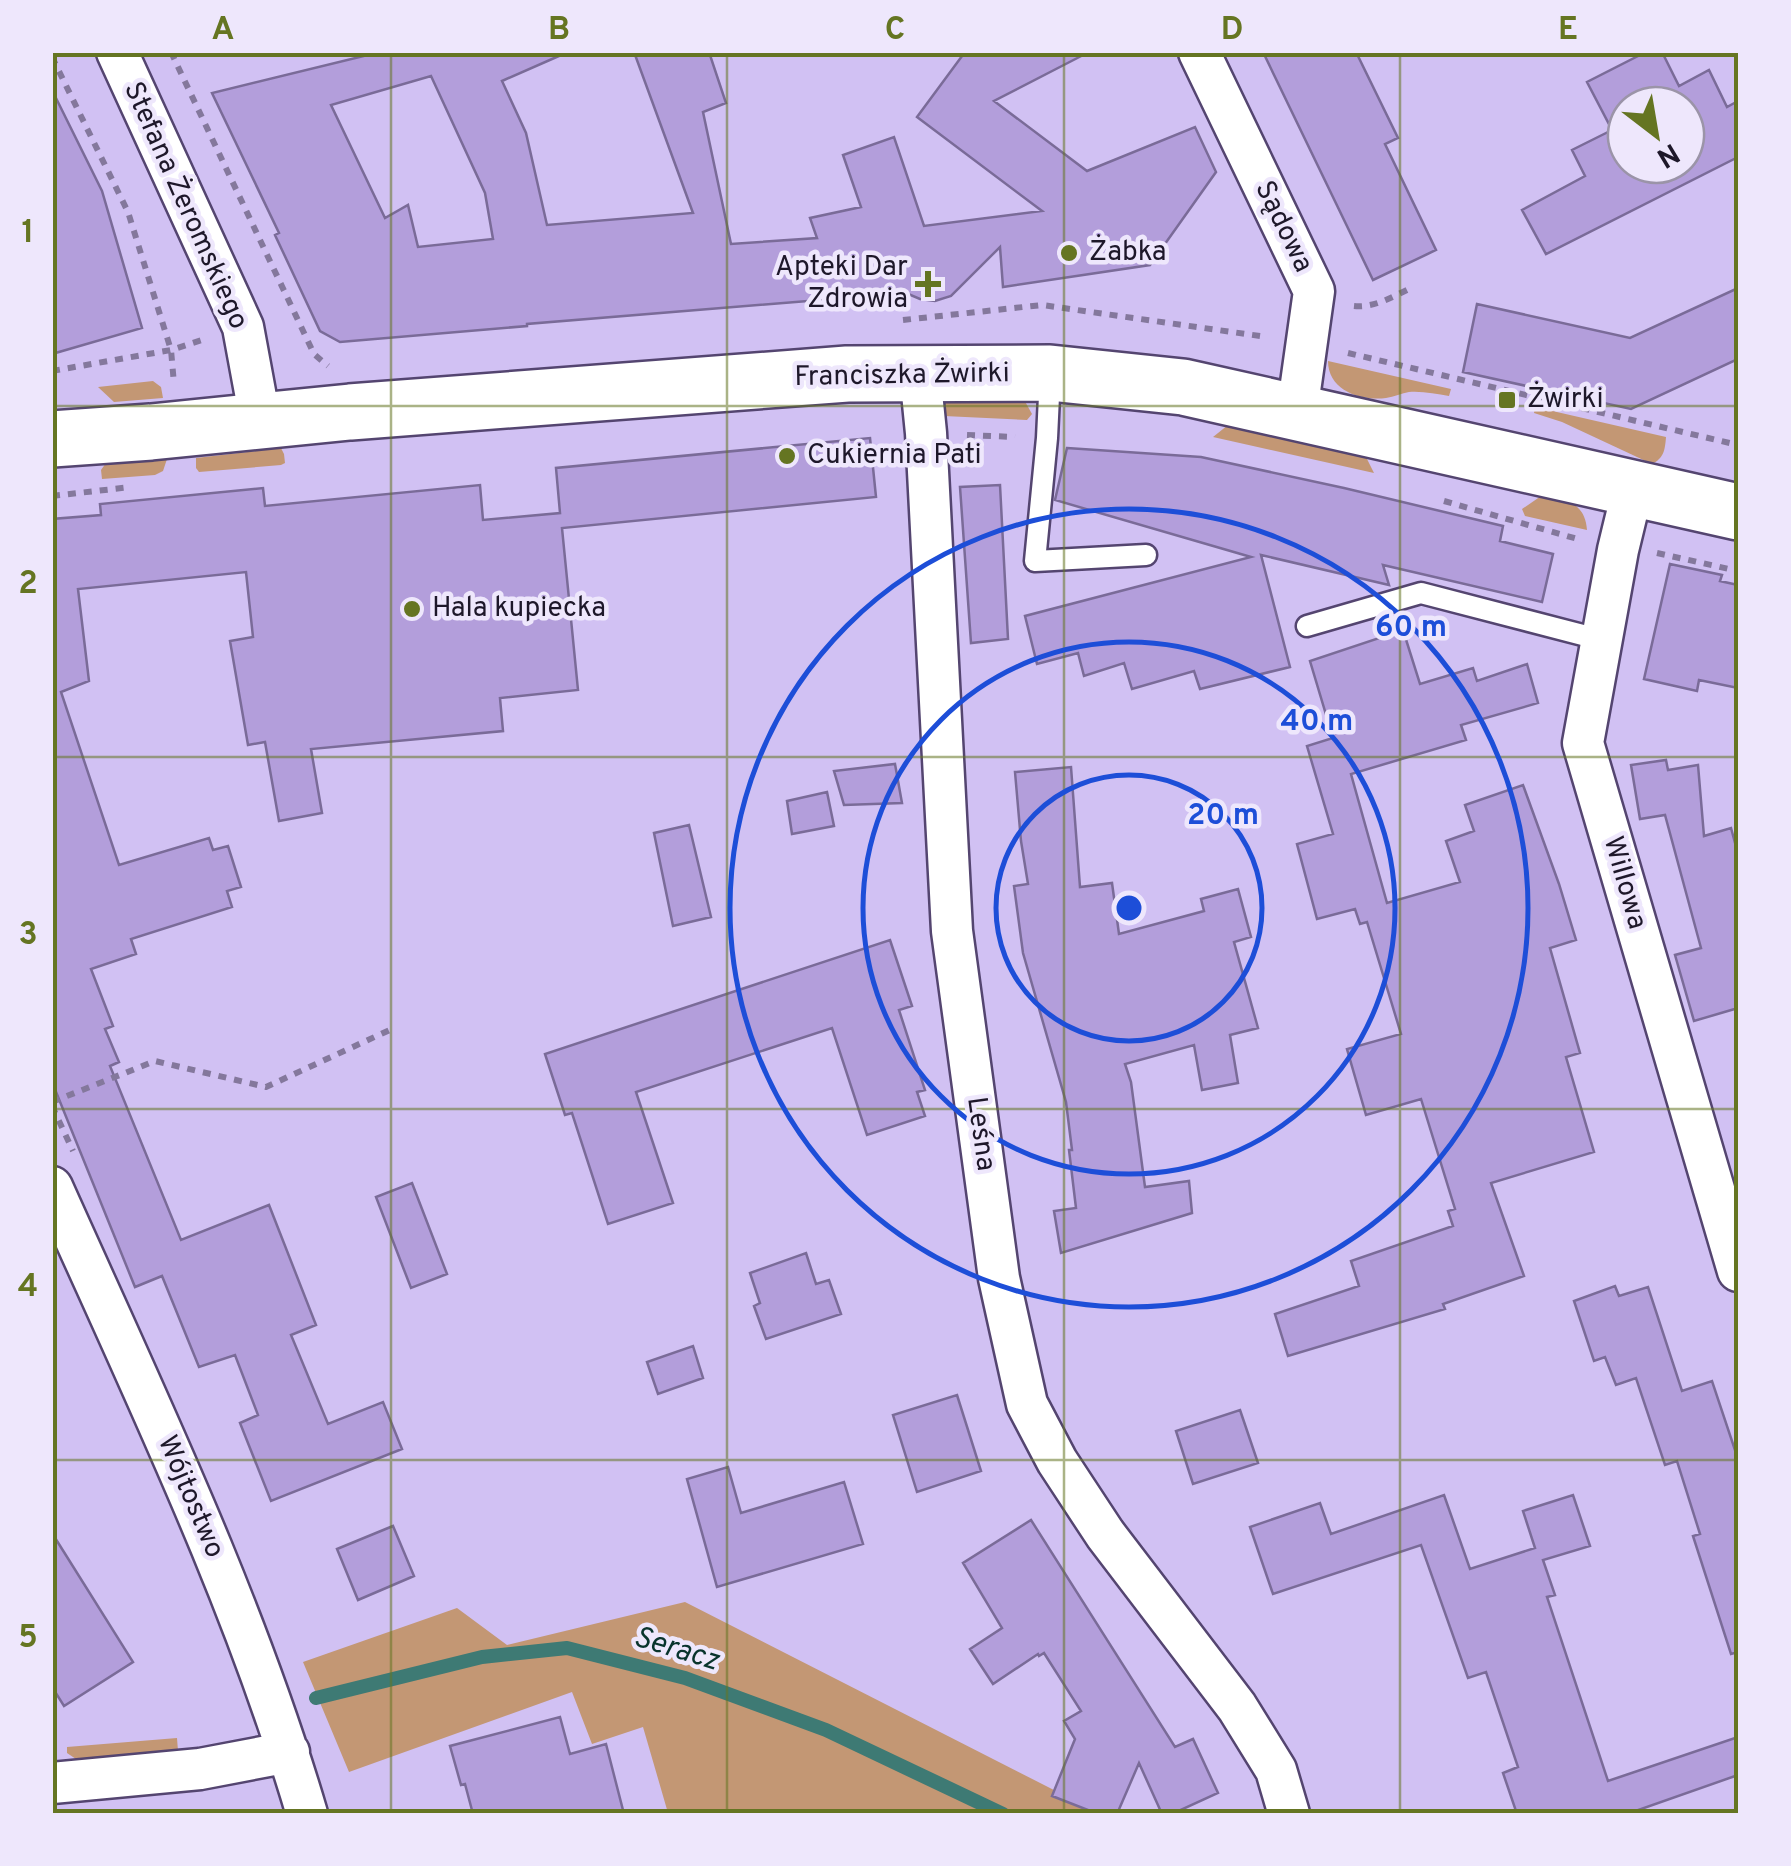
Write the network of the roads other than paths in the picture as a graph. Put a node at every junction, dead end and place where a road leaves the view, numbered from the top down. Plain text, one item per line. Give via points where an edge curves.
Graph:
1 (117, 52) edge
2 (1198, 52) edge
3 (920, 373) junction
4 (1050, 374) junction
5 (1298, 412) junction
6 (260, 419) junction
7 (52, 439) edge
8 (1633, 488) junction
9 (1738, 512) edge
10 (1146, 556) dead end
11 (1307, 626) dead end
12 (1602, 640) junction
13 (52, 1187) edge
14 (1738, 1271) edge
15 (289, 1752) junction
16 (52, 1782) edge
17 (308, 1814) edge
18 (1290, 1814) edge

1 - 6 street, Stefana Żeromskiego via 243,327
2 - 5 street, Sądowa via 1314,291
3 - 4 main road, Franciszka Żwirki
3 - 6 main road, Franciszka Żwirki
3 - 18 street, Leśna via 952,930 1000,1278 1027,1404 1104,1534 1237,1707 1276,1770
4 - 5 main road, Franciszka Żwirki via 1183,387
4 - 10 lane via 1035,561
5 - 8 main road, Franciszka Żwirki
6 - 7 main road, Franciszka Żwirki
8 - 9 main road, Franciszka Żwirki
8 - 12 street, Willowa
11 - 12 lane via 1421,593
12 - 14 street, Willowa via 1583,744
13 - 15 street, Wójtostwo via 204,1528
15 - 16 street
15 - 17 street, Wójtostwo

